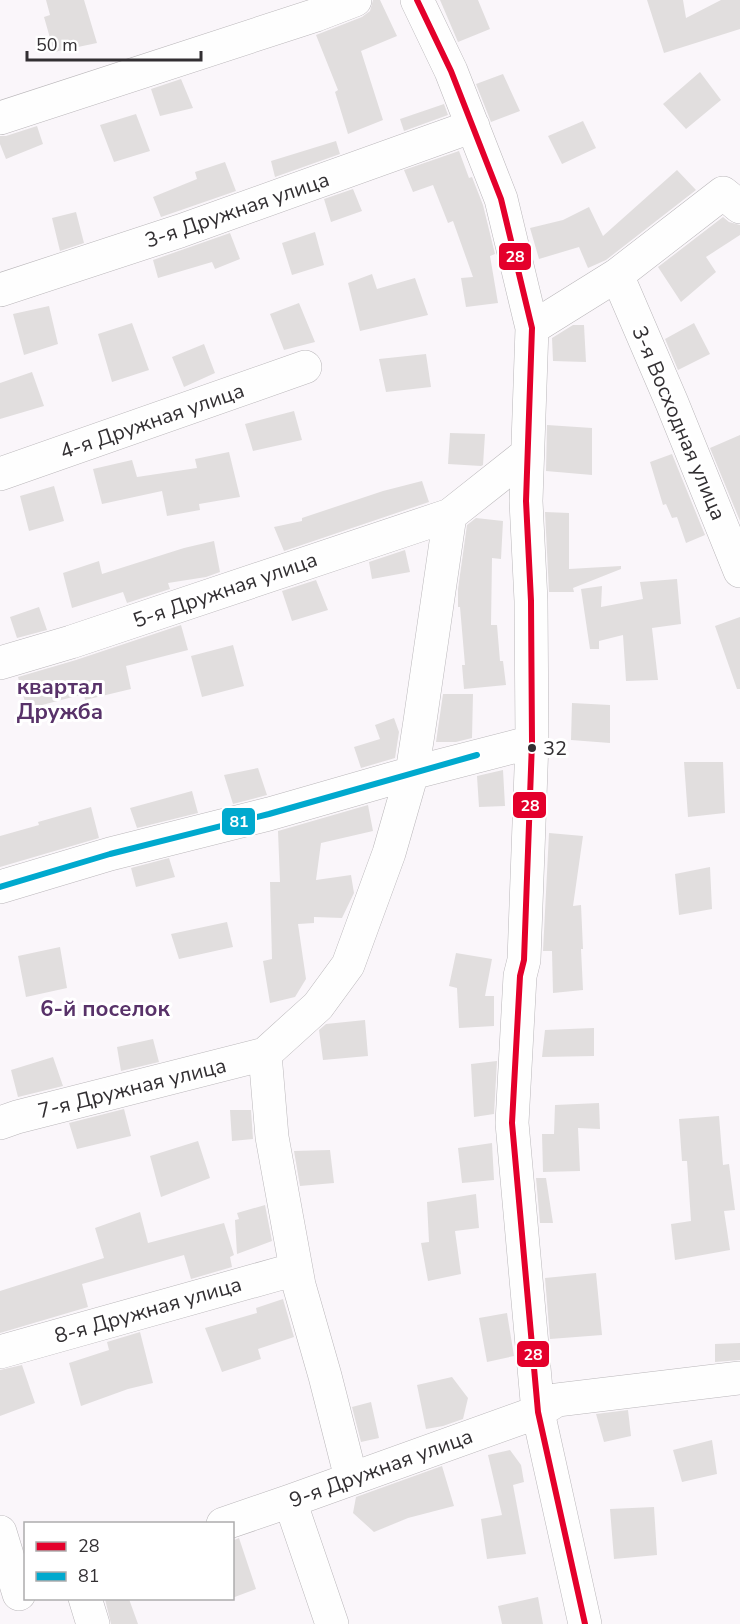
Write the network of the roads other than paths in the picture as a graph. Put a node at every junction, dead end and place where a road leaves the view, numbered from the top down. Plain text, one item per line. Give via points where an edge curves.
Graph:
1 (356, 0) edge
2 (417, 0) edge
3 (0, 118) edge
4 (473, 126) junction
5 (731, 200) edge
6 (617, 275) junction
7 (0, 290) edge
8 (532, 328) junction
9 (305, 367) dead end
10 (527, 454) junction
11 (0, 474) edge
12 (450, 515) junction
13 (740, 571) edge
14 (0, 663) edge
15 (532, 742) junction
16 (412, 772) junction
17 (0, 886) edge
18 (265, 1054) junction
19 (0, 1123) edge
20 (296, 1269) junction
21 (0, 1352) edge
22 (740, 1378) edge
23 (538, 1412) junction
24 (351, 1478) junction
25 (290, 1501) junction
26 (229, 1522) edge
27 (0, 1532) edge
28 (15, 1596) edge
29 (85, 1600) edge
30 (93, 1624) edge
31 (332, 1624) edge
32 (585, 1624) edge

1 - 3 street
2 - 4 street
4 - 7 street, 3-я Дружная улица via 180,231
4 - 8 street via 501,199
5 - 6 street
6 - 8 street
6 - 13 street, 3-я Восходная улица
8 - 10 street
9 - 11 street, 4-я Дружная улица
10 - 12 street, 5-я Дружная улица
10 - 15 street
12 - 14 street, 5-я Дружная улица
12 - 16 street
15 - 16 street
15 - 23 street via 525,960 520,976 512,1123
16 - 17 street
16 - 18 street via 389,853 348,965 318,1006
18 - 19 street, 7-я Дружная улица
18 - 20 street via 272,1137
20 - 21 street, 8-я Дружная улица
20 - 24 street
22 - 23 street, 9-я Дружная улица via 557,1400
23 - 24 street, 9-я Дружная улица
23 - 32 street
24 - 25 street, 9-я Дружная улица
25 - 26 street, 9-я Дружная улица
25 - 31 street
27 - 28 street
29 - 30 street

